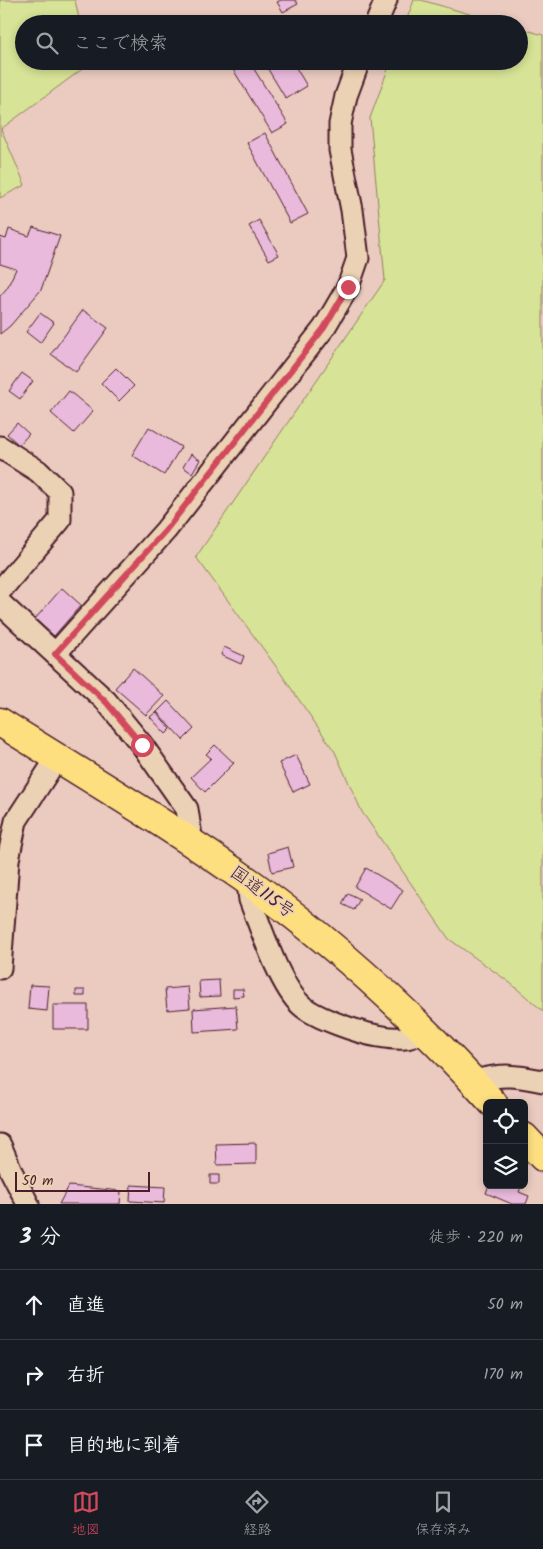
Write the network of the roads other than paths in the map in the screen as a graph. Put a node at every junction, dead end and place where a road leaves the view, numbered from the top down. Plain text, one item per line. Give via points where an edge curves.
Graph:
1 (386, 0) edge
2 (380, 15) edge
3 (355, 70) edge
4 (0, 447) edge
5 (0, 591) edge
6 (0, 603) edge
7 (55, 654) junction
8 (0, 722) edge
9 (58, 758) junction
10 (192, 843) junction
11 (253, 885) junction
12 (0, 968) edge
13 (425, 1030) junction
14 (474, 1081) junction
15 (543, 1081) edge
16 (490, 1099) edge
17 (528, 1141) edge
18 (0, 1145) edge
19 (543, 1158) edge
20 (28, 1204) edge

1 - 2 street
3 - 7 street via 340,124 340,150 358,258 348,287 324,328 166,530
4 - 5 street via 38,471 60,492 61,511 60,520
6 - 7 street
7 - 10 street via 106,702 142,745 187,809
8 - 9 highway, 国道115号
9 - 10 highway, 国道115号
9 - 12 street via 16,821 8,860
10 - 11 highway, 国道115号
11 - 13 highway, 国道115号 via 340,953
11 - 13 street via 249,892 253,908 284,980 302,1006 366,1034 402,1039
13 - 14 highway, 国道115号
14 - 15 street via 497,1076
14 - 16 highway, 国道115号
17 - 19 highway
18 - 20 street

